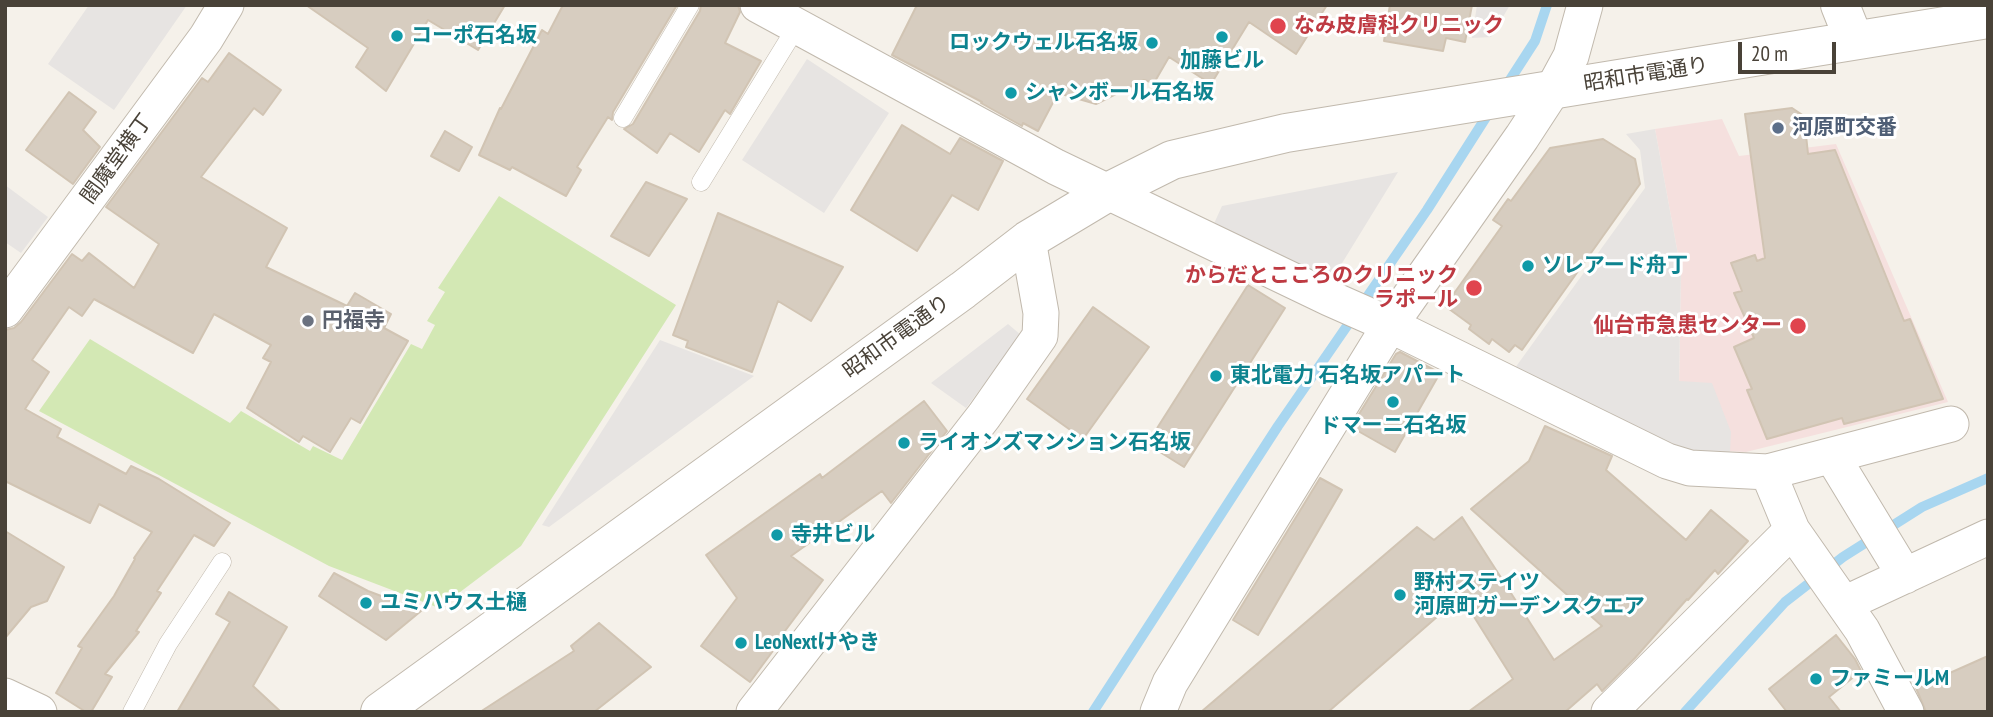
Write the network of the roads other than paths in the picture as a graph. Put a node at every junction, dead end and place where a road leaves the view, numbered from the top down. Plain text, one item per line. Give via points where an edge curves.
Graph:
1 (226, 5) edge
2 (690, 5) edge
3 (758, 5) edge
4 (1585, 5) edge
5 (1840, 5) edge
6 (1896, 19) edge
7 (1988, 19) edge
8 (797, 26) junction
9 (1854, 40) junction
10 (1539, 93) junction
11 (623, 118) dead end
12 (701, 182) dead end
13 (1108, 192) junction
14 (1028, 240) junction
15 (5, 310) edge
16 (1382, 321) junction
17 (1951, 424) dead end
18 (1832, 456) junction
19 (1768, 472) junction
20 (1988, 537) edge
21 (1798, 539) junction
22 (222, 562) dead end
23 (1905, 576) junction
24 (1838, 596) junction
25 (132, 712) edge
26 (380, 712) edge
27 (754, 712) edge
28 (1158, 712) edge
29 (1609, 712) edge
30 (1906, 712) edge

1 - 15 street, 閻魔堂横丁
2 - 11 lane
3 - 8 street
4 - 10 street via 1571,56
5 - 9 street
6 - 7 street, 昭和市電通り
6 - 9 street, 昭和市電通り
8 - 12 lane
8 - 13 street
9 - 10 street, 昭和市電通り
10 - 13 street, 昭和市電通り via 1286,133 1172,160
10 - 16 street via 1508,158
13 - 14 street, 昭和市電通り
13 - 16 street
14 - 26 street, 昭和市電通り
14 - 27 street via 1041,313 1040,336 984,416
16 - 19 street via 1667,461 1690,468
16 - 28 street via 1170,683
17 - 18 street
18 - 19 street
18 - 23 street
19 - 21 street
20 - 23 street
21 - 24 street
21 - 29 street
22 - 25 lane via 168,644
23 - 24 street
24 - 30 street via 1862,630

